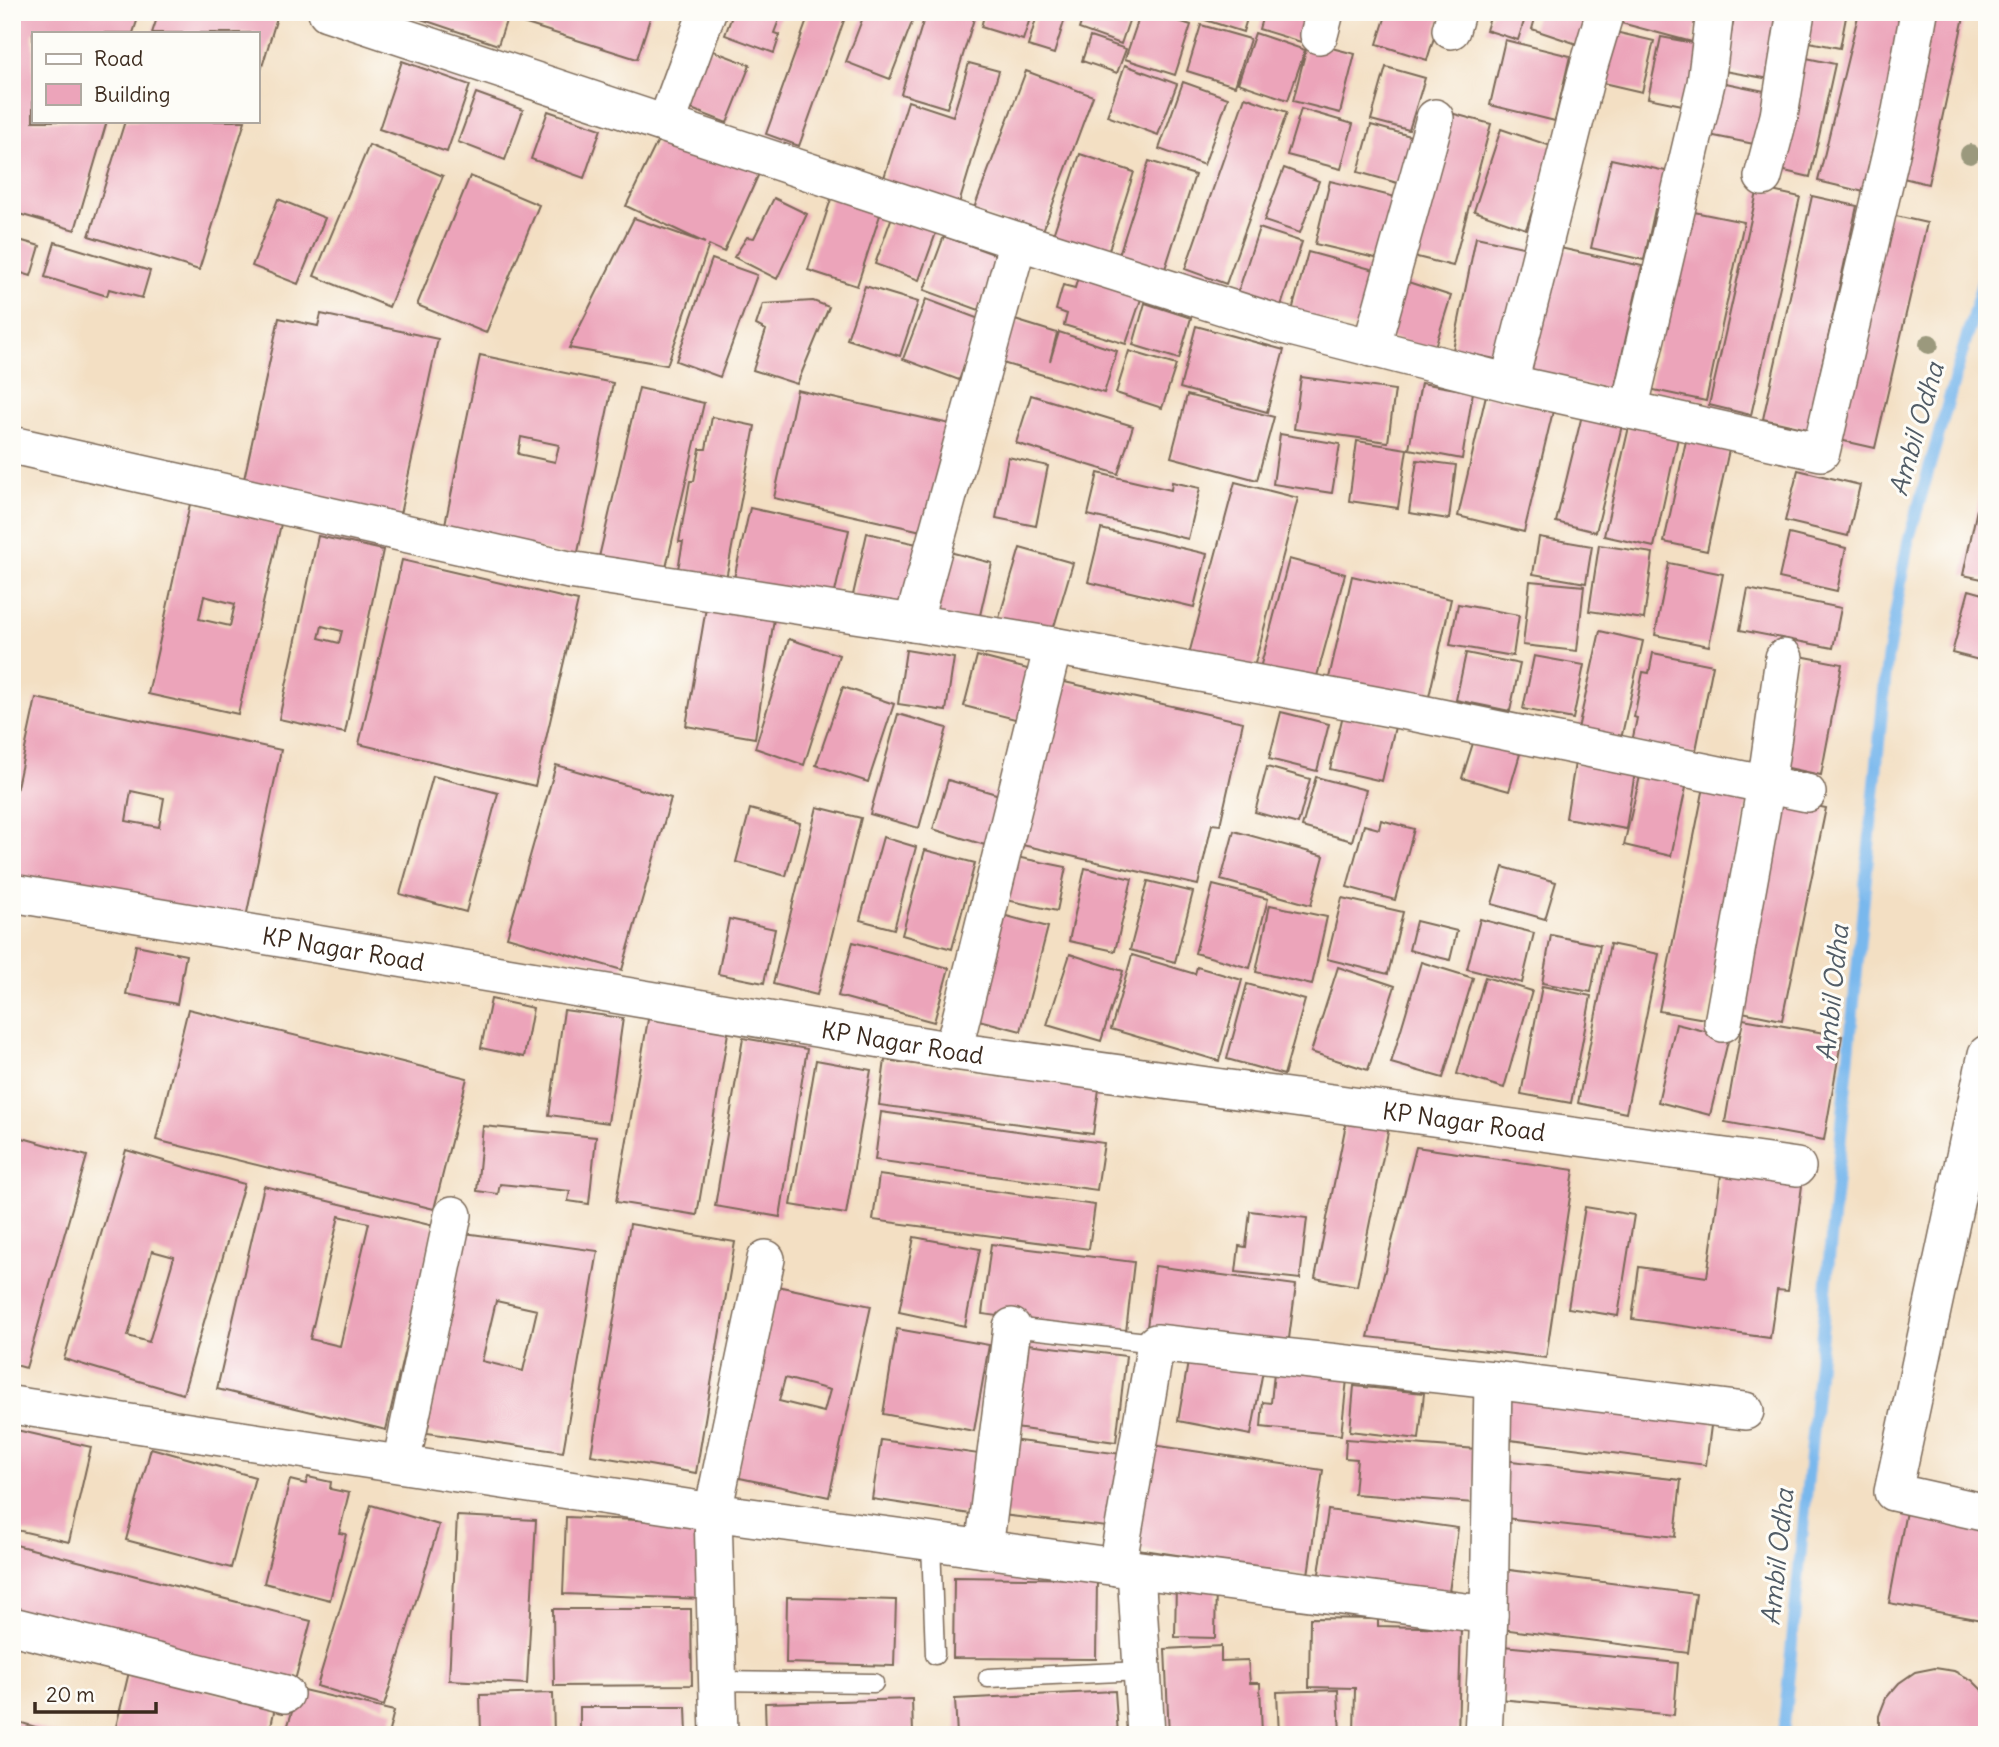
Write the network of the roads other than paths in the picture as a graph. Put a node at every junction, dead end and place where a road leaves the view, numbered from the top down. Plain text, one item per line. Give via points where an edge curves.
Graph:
1 (327, 12) edge
2 (707, 12) edge
3 (1605, 12) edge
4 (1715, 12) edge
5 (1796, 12) edge
6 (1920, 12) edge
7 (1435, 118) dead end
8 (667, 124) junction
9 (1763, 177) dead end
10 (1018, 242) junction
11 (1371, 348) junction
12 (1509, 383) junction
13 (1629, 410) junction
14 (12, 445) edge
15 (913, 623) junction
16 (1053, 646) junction
17 (1784, 658) dead end
18 (1766, 785) junction
19 (1807, 793) dead end
20 (12, 893) edge
21 (1723, 1023) dead end
22 (953, 1051) junction
23 (1987, 1054) edge
24 (1797, 1167) dead end
25 (453, 1215) dead end
26 (766, 1259) dead end
27 (1012, 1327) joint
28 (1156, 1343) junction
29 (1493, 1380) junction
30 (12, 1405) edge
31 (1745, 1411) dead end
32 (401, 1464) junction
33 (713, 1512) junction
34 (1987, 1514) edge
35 (931, 1542) junction
36 (984, 1549) junction
37 (1126, 1569) junction
38 (1489, 1615) junction
39 (12, 1626) edge
40 (934, 1655) dead end
41 (1142, 1671) junction
42 (988, 1678) dead end
43 (718, 1681) junction
44 (874, 1683) dead end
45 (285, 1693) dead end
46 (719, 1735) edge
47 (1146, 1735) edge
48 (1483, 1735) edge

1 - 8 street
2 - 8 street
3 - 12 street
4 - 13 street via 1706,83
5 - 9 street via 1779,116
6 - 13 street via 1821,452
7 - 11 street
8 - 10 street
10 - 11 street
10 - 15 street
11 - 12 street
12 - 13 street
14 - 15 street via 569,570
15 - 16 street
16 - 18 street via 1412,712
16 - 22 street
17 - 18 street
18 - 19 street
18 - 21 street
20 - 22 street, KP Nagar Road
22 - 24 street, KP Nagar Road
23 - 34 street via 1893,1492
25 - 32 street
26 - 33 street
27 - 28 lane
27 - 36 street
28 - 29 street
28 - 37 street
29 - 31 street
29 - 38 street
30 - 32 street
32 - 33 street
33 - 35 street
33 - 43 street
35 - 36 street
35 - 40 lane
36 - 37 street
37 - 38 street
37 - 41 street
38 - 48 street
39 - 45 street
41 - 42 lane
41 - 47 street
43 - 44 lane
43 - 46 street

